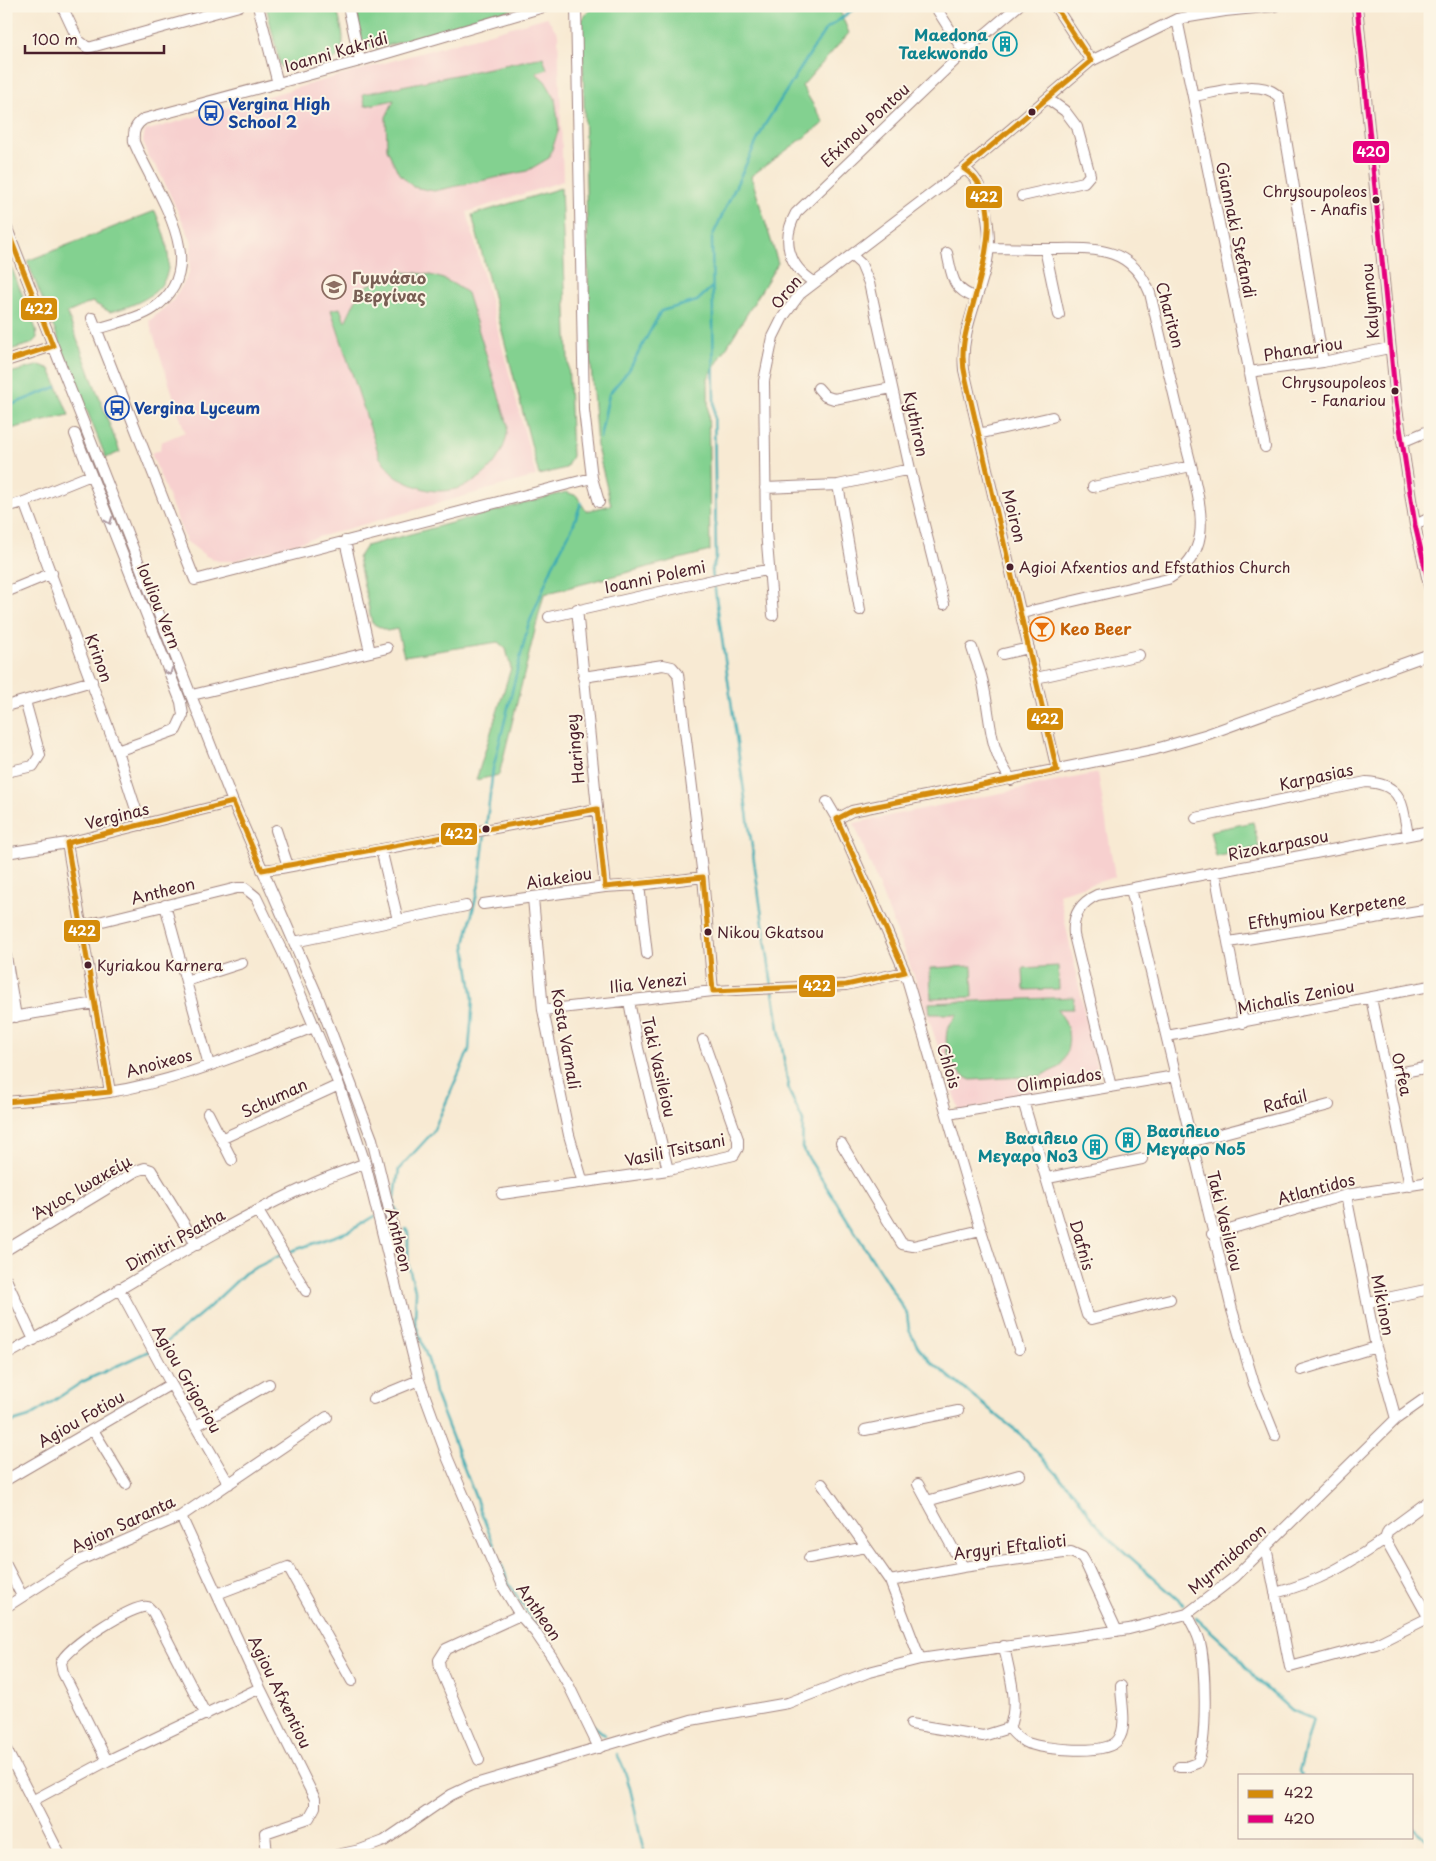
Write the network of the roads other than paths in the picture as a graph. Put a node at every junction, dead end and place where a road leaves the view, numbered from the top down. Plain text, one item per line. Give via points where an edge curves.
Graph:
1 (62, 6) edge
2 (239, 6) edge
3 (258, 6) edge
4 (348, 6) edge
5 (547, 6) edge
6 (576, 6) edge
7 (935, 6) edge
8 (1018, 6) edge
9 (1056, 6) edge
10 (1275, 6) edge
11 (1357, 6) edge
12 (1224, 8) edge
13 (1177, 19) junction
14 (964, 52) junction
15 (360, 61) junction
16 (1091, 62) junction
17 (278, 84) junction
18 (1193, 96) junction
19 (1048, 99) junction
20 (964, 169) junction
21 (1022, 196) dead end
22 (6, 226) edge
23 (988, 248) junction
24 (1045, 249) junction
25 (947, 253) dead end
26 (851, 255) junction
27 (814, 282) junction
28 (976, 298) junction
29 (1059, 315) dead end
30 (92, 318) dead end
31 (97, 329) junction
32 (53, 346) junction
33 (1390, 348) junction
34 (6, 362) edge
35 (1323, 362) junction
36 (1250, 372) junction
37 (818, 388) dead end
38 (892, 388) junction
39 (1052, 417) dead end
40 (1430, 430) edge
41 (75, 434) dead end
42 (978, 434) junction
43 (1402, 442) junction
44 (1265, 447) dead end
45 (1191, 466) junction
46 (910, 469) junction
47 (91, 475) junction
48 (592, 478) junction
49 (838, 485) junction
50 (1093, 487) dead end
51 (765, 488) junction
52 (24, 502) junction
53 (599, 502) dead end
54 (6, 506) edge
55 (1430, 518) edge
56 (1415, 525) junction
57 (345, 541) junction
58 (768, 570) junction
59 (52, 573) junction
60 (1430, 590) edge
61 (6, 592) edge
62 (944, 604) dead end
63 (577, 609) junction
64 (860, 610) dead end
65 (1022, 613) junction
66 (773, 615) dead end
67 (549, 617) dead end
68 (387, 648) dead end
69 (972, 648) dead end
70 (1029, 648) junction
71 (370, 652) junction
72 (1003, 654) dead end
73 (1430, 654) edge
74 (1139, 655) dead end
75 (582, 677) junction
76 (1036, 678) junction
77 (92, 681) junction
78 (192, 695) junction
79 (25, 701) junction
80 (6, 706) edge
81 (117, 751) junction
82 (1057, 770) junction
83 (6, 772) edge
84 (1012, 780) junction
85 (233, 802) junction
86 (827, 802) dead end
87 (597, 809) junction
88 (1196, 818) dead end
89 (837, 819) junction
90 (141, 825) junction
91 (276, 830) dead end
92 (1430, 831) edge
93 (1408, 835) junction
94 (67, 843) junction
95 (381, 849) junction
96 (6, 853) edge
97 (288, 866) junction
98 (262, 870) junction
99 (1214, 872) junction
100 (703, 877) junction
101 (639, 885) junction
102 (605, 887) junction
103 (1131, 889) junction
104 (533, 898) junction
105 (483, 904) dead end
106 (165, 906) junction
107 (466, 906) dead end
108 (1430, 910) edge
109 (398, 920) junction
110 (82, 926) junction
111 (294, 942) junction
112 (1229, 942) junction
113 (647, 954) dead end
114 (6, 956) edge
115 (242, 963) dead end
116 (905, 972) junction
117 (186, 981) junction
118 (1430, 986) edge
119 (713, 991) junction
120 (1370, 998) junction
121 (629, 1001) junction
122 (95, 1003) junction
123 (544, 1010) junction
124 (11, 1018) edge
125 (1243, 1023) junction
126 (314, 1027) junction
127 (1167, 1036) junction
128 (702, 1040) dead end
129 (209, 1065) junction
130 (1430, 1067) edge
131 (1387, 1075) junction
132 (1175, 1076) junction
133 (339, 1085) junction
134 (1111, 1086) junction
135 (110, 1092) junction
136 (1023, 1101) junction
137 (6, 1102) edge
138 (1329, 1105) dead end
139 (208, 1113) dead end
140 (948, 1114) junction
141 (221, 1139) junction
142 (1190, 1142) junction
143 (841, 1143) dead end
144 (1142, 1159) dead end
145 (232, 1160) dead end
146 (365, 1163) junction
147 (668, 1170) junction
148 (1048, 1178) junction
149 (1430, 1182) edge
150 (583, 1183) junction
151 (1410, 1186) junction
152 (502, 1194) dead end
153 (1346, 1195) junction
154 (258, 1211) junction
155 (981, 1230) junction
156 (1212, 1234) junction
157 (197, 1245) junction
158 (393, 1248) dead end
159 (6, 1250) edge
160 (6, 1279) edge
161 (119, 1288) junction
162 (1430, 1289) edge
163 (306, 1291) dead end
164 (1170, 1299) dead end
165 (1368, 1302) junction
166 (34, 1340) junction
167 (1376, 1347) junction
168 (1019, 1349) dead end
169 (6, 1356) edge
170 (1301, 1370) dead end
171 (419, 1380) junction
172 (171, 1384) junction
173 (269, 1384) dead end
174 (1430, 1395) edge
175 (373, 1399) dead end
176 (958, 1411) dead end
177 (327, 1417) dead end
178 (1396, 1419) junction
179 (196, 1426) junction
180 (93, 1430) junction
181 (865, 1430) dead end
182 (1275, 1436) dead end
183 (1019, 1475) dead end
184 (6, 1480) edge
185 (126, 1484) dead end
186 (229, 1484) junction
187 (822, 1484) dead end
188 (918, 1484) dead end
189 (927, 1500) junction
190 (1430, 1500) edge
191 (181, 1516) junction
192 (1385, 1539) junction
193 (866, 1546) junction
194 (1266, 1547) junction
195 (809, 1558) dead end
196 (6, 1565) edge
197 (963, 1567) junction
198 (890, 1581) junction
199 (1275, 1593) junction
200 (217, 1594) junction
201 (22, 1596) junction
202 (6, 1607) edge
203 (520, 1614) junction
204 (1187, 1614) junction
205 (1429, 1619) edge
206 (1118, 1631) junction
207 (1004, 1646) junction
208 (920, 1659) junction
209 (352, 1681) dead end
210 (1120, 1686) dead end
211 (260, 1688) junction
212 (206, 1715) junction
213 (911, 1724) dead end
214 (1009, 1728) junction
215 (599, 1748) junction
216 (6, 1749) edge
217 (479, 1760) dead end
218 (107, 1761) junction
219 (1179, 1767) dead end
220 (32, 1800) junction
221 (60, 1855) edge
222 (267, 1855) edge
223 (337, 1855) edge

1 - 2 street via 78,40 88,48
3 - 17 street
4 - 15 street
5 - 15 street, Ioanni Kakridi
6 - 48 street via 584,410
7 - 14 street
8 - 14 street, Efxinou Pontou
9 - 16 street
10 - 12 street, Oron
11 - 33 street, Kalymnou
12 - 13 street, Oron
13 - 16 street, Oron
13 - 18 street, Giannaki Stefandi
14 - 27 street, Efxinou Pontou via 796,213 788,233 790,255 801,274
15 - 17 street, Ioanni Kakridi
16 - 19 street, Oron
17 - 31 street, Ioanni Kakridi via 144,119 135,128 137,148 179,239 181,263 174,286 154,308
18 - 35 street via 1255,86 1269,88 1279,97
18 - 36 street, Giannaki Stefandi
19 - 20 street, Oron
19 - 21 street via 1065,111 1077,127 1090,175 1084,182
20 - 23 street, Moiron via 975,178 983,198 988,220
20 - 26 street, Oron
22 - 32 street
23 - 24 street, Chariton
23 - 28 street, Moiron
24 - 29 street
24 - 45 street, Chariton via 1101,250 1127,260 1144,277
25 - 28 street via 957,287
26 - 27 street, Oron
26 - 38 street, Kythiron via 860,264 869,283
27 - 51 street, Oron via 800,294 783,317 769,351 764,381
28 - 42 street, Moiron via 966,330 963,359
30 - 31 street
31 - 57 street via 195,580
32 - 34 street
32 - 78 street
33 - 35 street, Phanariou
33 - 43 street, Kalymnou
35 - 36 street, Phanariou
36 - 44 street, Giannaki Stefandi
37 - 38 street via 825,396 834,399
38 - 46 street, Kythiron
39 - 42 street
40 - 43 street
41 - 47 street, Iouliou Vern
42 - 65 street, Moiron
43 - 56 street, Kalymnou
45 - 50 street
45 - 65 street, Chariton via 1201,528 1193,556 1182,570 1159,583
46 - 49 street
46 - 62 street, Kythiron
47 - 52 street
47 -> 81 street, Iouliou Vern via 181,702 183,715 176,730
48 - 53 street
48 - 57 street
49 - 51 street
49 - 64 street
51 - 58 street, Oron
52 - 54 street
52 - 59 street, Krinon
55 - 56 street
56 - 60 street, Kalymnou
57 - 71 street
58 - 63 street, Ioanni Polemi
58 - 66 street, Oron
59 - 61 street
59 - 77 street, Krinon
63 - 67 street, Ioanni Polemi
63 - 75 street, Haringey
65 - 70 street, Moiron
68 - 71 street
69 - 84 street via 984,689 991,739 998,760
70 - 72 street
70 - 76 street, Moiron
71 - 78 street
73 - 82 street via 1208,734 1156,749
74 - 76 street
75 - 87 street, Haringey
75 - 100 street via 663,665 672,667 678,674
76 - 82 street, Moiron
77 - 79 street
77 - 81 street, Krinon
78 - 85 street
79 - 80 street
79 - 83 street via 40,755 34,766
81 - 90 street, Krinon
82 - 84 street
84 - 89 street via 852,811
85 - 90 street, Verginas
85 - 98 street
86 - 89 street, Chlois
87 - 95 street
87 - 102 street, Haringey
88 - 93 street, Karpasias via 1366,782 1381,783 1397,794
89 - 116 street, Chlois
90 - 94 street, Verginas
91 - 97 street
92 - 93 street, Rizokarpasou
93 - 99 street, Rizokarpasou
94 - 96 street, Verginas
94 - 110 street
95 - 97 street
95 - 109 street
97 - 98 street
98 - 111 street
99 - 103 street, Rizokarpasou
99 - 112 street
100 - 101 street, Aiakeiou
100 - 119 street
101 - 102 street, Aiakeiou
101 - 113 street
102 - 104 street, Aiakeiou
103 - 127 street, Taki Vasileiou
103 - 134 street, Rizokarpasou via 1092,897 1079,908 1074,920 1074,934
104 - 105 street, Aiakeiou
104 - 123 street, Kosta Varnali
106 - 110 street, Antheon
106 - 117 street
106 - 126 street, Antheon via 237,888 250,891 283,953
107 - 109 street
108 - 112 street, Efthymiou Kerpetene
109 - 111 street
110 - 122 street
111 - 158 street via 372,1139 394,1230
112 - 125 street
114 - 124 street
115 - 117 street
116 - 119 street, Ilia Venezi via 846,985
116 - 140 street, Chlois
117 - 129 street
118 - 120 street, Michalis Zeniou
119 - 121 street, Ilia Venezi
120 - 125 street, Michalis Zeniou
120 - 131 street, Orfea
121 - 123 street, Ilia Venezi
121 - 147 street, Taki Vasileiou
122 - 124 street
122 - 135 street
123 - 150 street, Kosta Varnali via 569,1135
125 - 127 street, Michalis Zeniou
126 - 129 street, Anoixeos
126 - 133 street, Antheon
127 - 132 street, Taki Vasileiou
128 - 147 street, Vasili Tsitsani via 738,1139 738,1148 729,1158
129 - 135 street, Anoixeos
130 - 131 street
131 - 151 street, Orfea
132 - 134 street, Olimpiados
132 - 142 street, Taki Vasileiou
133 - 141 street, Schuman
133 - 146 street, Antheon
134 - 136 street, Olimpiados
135 - 137 street, Anoixeos
136 - 140 street, Olimpiados
136 - 148 street, Dafnis
138 - 142 street, Rafail
139 - 141 street
140 - 155 street, Chlois
141 - 145 street
142 - 156 street, Taki Vasileiou
143 - 155 street via 902,1244 912,1246
144 - 148 street
146 - 154 street, Dimitri Psatha
146 - 171 street, Antheon
147 - 150 street, Vasili Tsitsani
148 - 164 street, Dafnis via 1088,1315 1092,1319
149 - 151 street, Atlantidos
150 - 152 street, Vasili Tsitsani
151 - 153 street, Atlantidos
153 - 156 street, Atlantidos
153 - 165 street, Mikinon
154 - 157 street, Dimitri Psatha
154 - 163 street
155 - 168 street, Chlois
156 - 182 street, Taki Vasileiou via 1254,1384
157 - 159 street, Άγιος Ιωακείμ via 151,1170 144,1168
157 - 161 street, Dimitri Psatha
160 - 166 street
161 - 166 street, Dimitri Psatha
161 - 172 street, Agiou Grigoriou
162 - 165 street
165 - 167 street, Mikinon
166 - 169 street, Dimitri Psatha
167 - 170 street
167 - 178 street, Mikinon
171 - 175 street
171 - 203 street, Antheon via 492,1562
172 - 179 street, Agiou Grigoriou
172 - 180 street, Agiou Fotiou
173 - 179 street
174 - 178 street, Myrmidonon
176 - 181 street
177 - 186 street, Agion Saranta
178 - 194 street, Myrmidonon
179 - 186 street, Agiou Grigoriou
180 - 184 street, Agiou Fotiou
180 - 185 street
183 - 189 street
186 - 191 street, Agion Saranta
187 - 193 street
188 - 189 street
189 - 197 street
190 - 192 street via 1388,1531
191 - 200 street, Agiou Afxentiou
191 - 201 street, Agion Saranta via 78,1560
192 - 199 street via 1324,1578
192 - 205 street
193 - 195 street
193 - 198 street
194 - 199 street
194 - 204 street, Myrmidonon via 1235,1577
196 - 201 street
197 - 198 street, Argyri Eftalioti
197 - 206 street, Argyri Eftalioti via 1063,1552 1078,1554 1085,1562
198 - 208 street
199 - 205 street via 1290,1666 1376,1644
200 - 209 street via 288,1567
200 - 211 street, Agiou Afxentiou
201 - 202 street, Agion Saranta
203 - 215 street, Antheon via 568,1684
203 - 217 street via 446,1648 439,1660
204 - 206 street, Myrmidonon
204 - 219 street via 1200,1646 1204,1691 1203,1746 1197,1762
206 - 207 street, Myrmidonon
207 - 208 street, Myrmidonon
207 - 214 street via 1015,1704
208 - 215 street, Myrmidonon via 878,1669 788,1703 691,1720
210 - 214 street via 1122,1728 1118,1740 1109,1747 1096,1750 1035,1745 1022,1741
211 - 212 street
211 - 222 street, Agiou Afxentiou via 315,1799 313,1812 308,1818 265,1832
212 - 218 street
212 - 218 street via 153,1612 148,1607 138,1607 101,1628 67,1653 61,1663 63,1674
213 - 214 street via 983,1736
215 - 223 street, Myrmidonon via 472,1785 451,1795 384,1841
216 - 220 street
218 - 220 street
220 - 221 street

